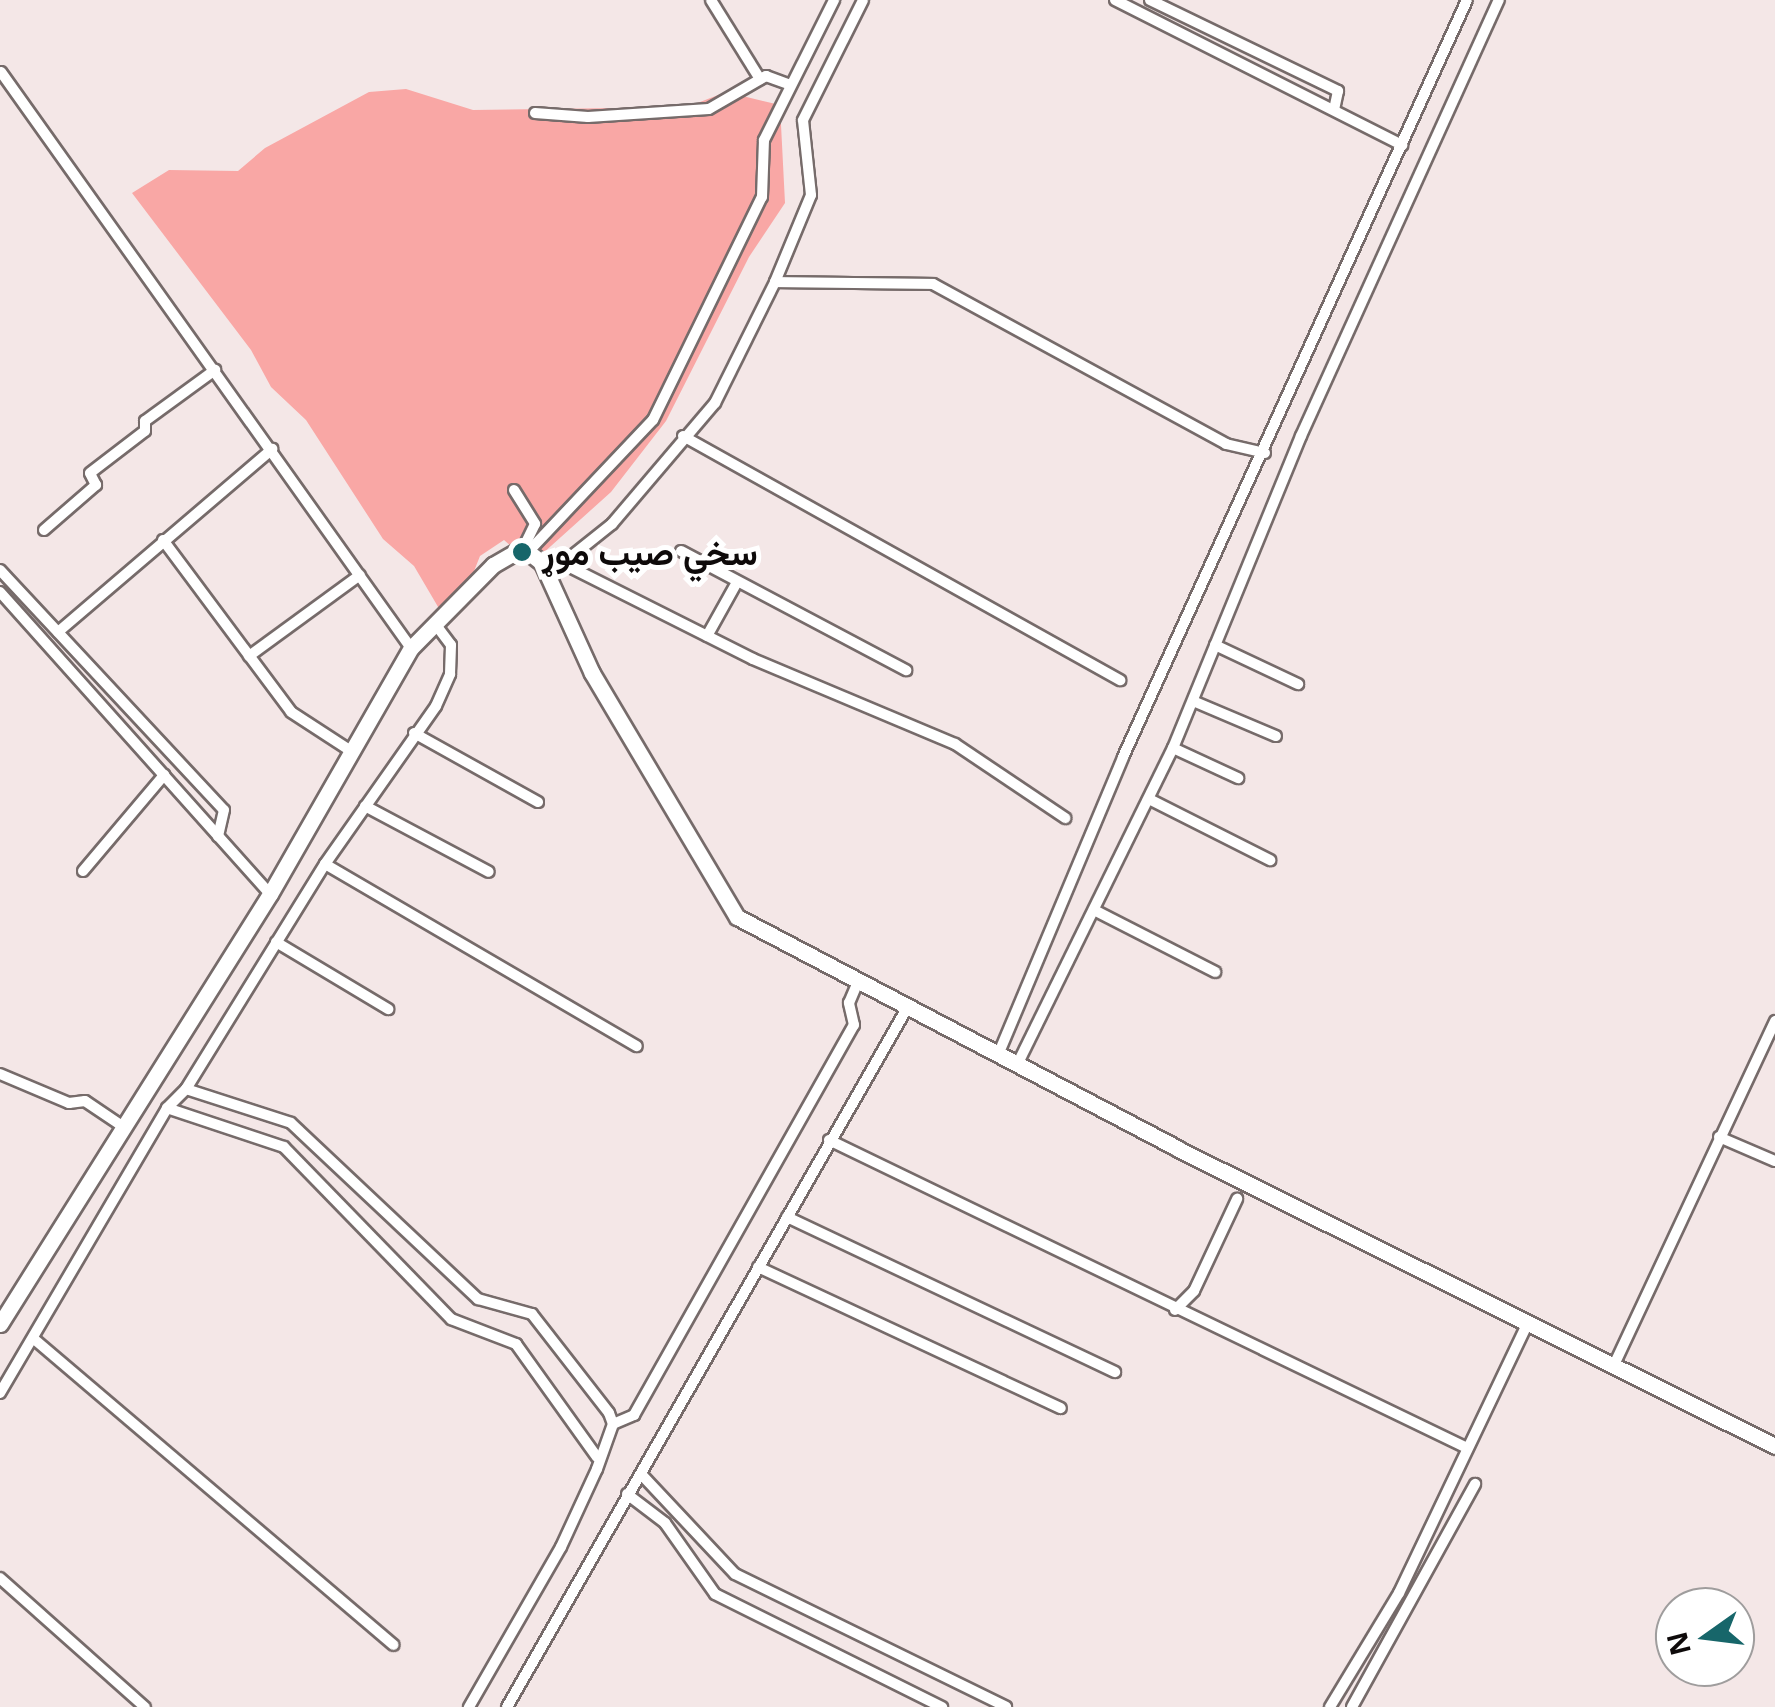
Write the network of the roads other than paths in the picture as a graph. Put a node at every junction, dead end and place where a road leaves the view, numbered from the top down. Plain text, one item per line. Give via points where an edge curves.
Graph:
1 (711, 0) edge
2 (834, 0) edge
3 (863, 0) edge
4 (1115, 0) edge
5 (1150, 0) edge
6 (1467, 0) edge
7 (1500, 0) edge
8 (1, 72) edge
9 (760, 80) junction
10 (788, 84) junction
11 (1334, 110) junction
12 (535, 113) dead end
13 (1402, 144) junction
14 (775, 282) junction
15 (215, 370) junction
16 (683, 436) junction
17 (272, 449) junction
18 (1265, 454) junction
19 (514, 490) dead end
20 (44, 530) dead end
21 (163, 540) junction
22 (526, 550) junction
23 (680, 551) dead end
24 (560, 562) junction
25 (0, 570) edge
26 (360, 574) junction
27 (548, 575) junction
28 (737, 582) junction
29 (0, 592) edge
30 (436, 625) junction
31 (58, 632) junction
32 (707, 636) junction
33 (1216, 645) junction
34 (411, 648) junction
35 (249, 656) junction
36 (906, 670) dead end
37 (1120, 680) dead end
38 (1298, 684) dead end
39 (1193, 700) junction
40 (414, 733) junction
41 (1276, 736) dead end
42 (1173, 748) junction
43 (350, 751) junction
44 (164, 776) junction
45 (1238, 778) dead end
46 (1149, 798) junction
47 (538, 802) dead end
48 (365, 806) junction
49 (1065, 818) dead end
50 (218, 836) junction
51 (1270, 860) dead end
52 (324, 864) junction
53 (83, 871) dead end
54 (488, 872) dead end
55 (270, 894) junction
56 (1096, 910) junction
57 (276, 942) junction
58 (1214, 972) dead end
59 (857, 984) junction
60 (388, 1010) dead end
61 (906, 1010) junction
62 (1775, 1020) edge
63 (636, 1046) dead end
64 (998, 1055) junction
65 (1017, 1065) junction
66 (0, 1074) edge
67 (186, 1089) junction
68 (167, 1108) junction
69 (122, 1126) junction
70 (1720, 1137) junction
71 (829, 1140) junction
72 (1775, 1161) edge
73 (1237, 1198) dead end
74 (787, 1217) junction
75 (758, 1267) junction
76 (1175, 1310) junction
77 (1528, 1321) junction
78 (0, 1324) edge
79 (34, 1339) junction
80 (1614, 1366) junction
81 (1115, 1372) dead end
82 (0, 1393) edge
83 (1061, 1408) dead end
84 (613, 1424) junction
85 (1775, 1446) edge
86 (1467, 1448) junction
87 (597, 1457) junction
88 (640, 1474) junction
89 (1476, 1484) dead end
90 (627, 1494) junction
91 (0, 1578) edge
92 (394, 1645) dead end
93 (146, 1707) edge
94 (469, 1707) edge
95 (506, 1707) edge
96 (942, 1707) edge
97 (1006, 1707) edge
98 (1330, 1707) edge
99 (1352, 1707) edge

1 - 9 street
2 - 10 street
3 - 14 street via 803,120 811,195
4 - 11 street
5 - 11 street via 1338,91
6 - 13 street
7 - 33 street via 1301,436
8 - 15 street
9 - 10 street
9 - 12 street via 709,108 588,117
10 - 22 street via 764,140 762,197 653,420
11 - 13 street
13 - 18 street
14 - 16 street via 715,403
14 - 18 street via 933,284 1226,444
15 - 17 street
15 - 20 street via 145,421 145,431 90,473 96,485
16 - 24 street via 612,524
16 - 37 street
17 - 21 street
17 - 26 street
18 - 64 street via 1123,757
19 - 22 street via 535,524
21 - 31 street
21 - 35 street
22 - 27 street
22 - 30 street via 493,565
23 - 28 street
24 - 27 street
24 - 32 street
25 - 31 street
26 - 34 street
26 - 35 street
27 - 59 street via 592,673 737,917
28 - 32 street
28 - 36 street
29 - 44 street
30 - 34 street
30 - 40 street via 452,645 450,674
31 - 50 street via 224,810
32 - 49 street via 954,744
33 - 38 street
33 - 39 street
34 - 43 street
35 - 43 street via 290,712
39 - 41 street
39 - 42 street
40 - 47 street
40 - 48 street
42 - 45 street
42 - 46 street
43 - 55 street
44 - 50 street
44 - 53 street
46 - 51 street
46 - 56 street
48 - 52 street
48 - 54 street
50 - 55 street
52 - 57 street
52 - 63 street
55 - 69 street
56 - 58 street
56 - 65 street
57 - 60 street
57 - 67 street
59 - 61 street
59 - 84 street via 849,1003 854,1025 634,1415
61 - 64 street
61 - 71 street
62 - 70 street
64 - 65 street
65 - 77 street
66 - 69 street via 68,1103 85,1101
67 - 68 street
67 - 84 street via 291,1123 478,1299 532,1314
68 - 79 street
68 - 87 street via 284,1147 451,1319 516,1344
69 - 78 street
70 - 72 street
70 - 80 street
71 - 74 street
71 - 76 street
73 - 76 street via 1194,1292
74 - 75 street
74 - 81 street
75 - 83 street
75 - 88 street
76 - 86 street
77 - 80 street
77 - 86 street
79 - 82 street
79 - 92 street
80 - 85 street
84 - 87 street
86 - 98 street via 1386,1620
87 - 94 street via 561,1547
88 - 90 street
88 - 97 street via 735,1574
89 - 99 street
90 - 95 street
90 - 96 street via 665,1522 715,1594
91 - 93 street

